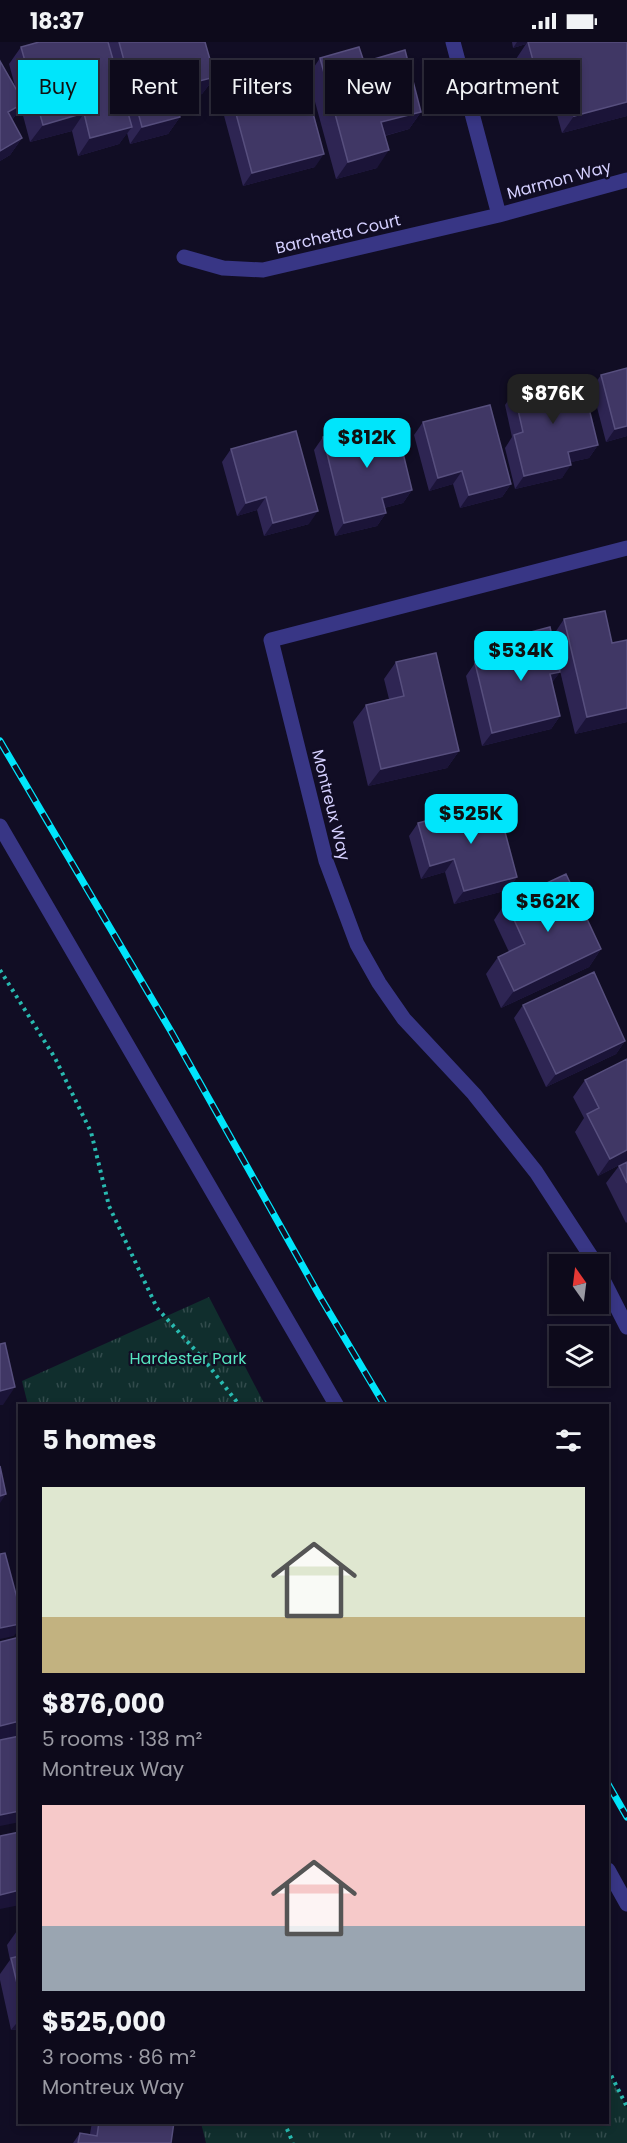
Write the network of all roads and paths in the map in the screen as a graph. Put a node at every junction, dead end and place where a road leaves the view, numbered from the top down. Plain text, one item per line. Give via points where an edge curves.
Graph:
1 (453, 42) edge
2 (627, 180) edge
3 (499, 215) junction
4 (184, 257) dead end
5 (627, 548) edge
6 (0, 826) edge
7 (0, 970) edge
8 (589, 1254) edge
9 (609, 1292) edge
10 (627, 1327) edge
11 (238, 1404) edge
12 (336, 1404) edge
13 (609, 1872) edge
14 (627, 1904) edge
15 (609, 2071) edge
16 (627, 2108) edge
17 (285, 2124) edge
18 (293, 2143) edge

1 - 3 street, Marmon Way
2 - 3 street, Marmon Way
3 - 4 street, Barchetta Court via 263,270 223,268
5 - 8 street, Montreux Way via 271,640 326,861 357,944 405,1019 474,1094 536,1172
6 - 12 street
7 - 11 path via 55,1058 91,1132 109,1206 157,1308
9 - 10 street
13 - 14 street
15 - 16 path
17 - 18 path

